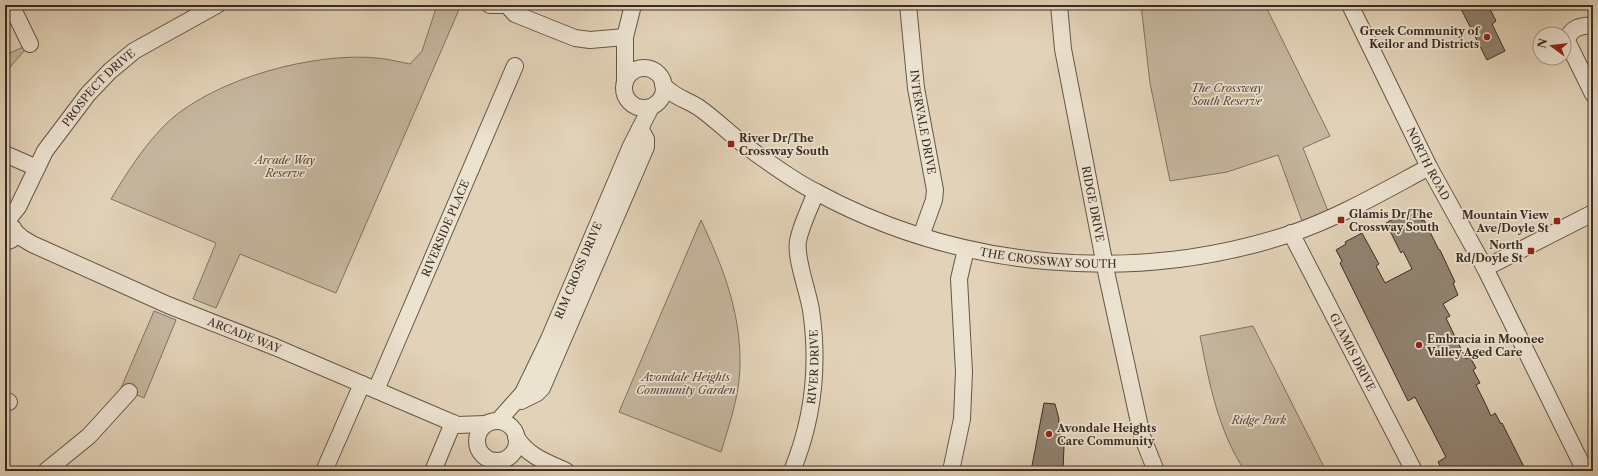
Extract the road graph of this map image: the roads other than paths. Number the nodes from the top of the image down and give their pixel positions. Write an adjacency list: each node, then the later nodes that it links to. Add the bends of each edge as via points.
1 (10, 5): 11 (street)
2 (217, 5): 24 (street, PROSPECT DRIVE, via 134,51 110,71 88,94 45,151)
3 (490, 5): 4 (street)
4 (507, 5): 10 (street, via 515,14 576,38 590,40)
5 (634, 5): 10 (street)
6 (908, 5): 29 (street, INTERVALE DRIVE, via 916,88 935,190)
7 (1059, 5): 31 (street, RIDGE DRIVE, via 1063,49)
8 (1350, 5): 23 (street, NORTH ROAD)
9 (1593, 25): 16 (street, via 1580,26 1570,33 1567,41)
10 (625, 37): 13 (street, via 634,56); 14 (street)
11 (30, 44)
12 (515, 66): 34 (street, RIVERSIDE PLACE)
13 (646, 69): 14 (street, via 633,72); 15 (street, via 657,74)
14 (625, 82): 17 (street, via 624,89)
15 (663, 85): 18 (street, THE CROSSWAY SOUTH, via 676,97); 19 (street, via 662,95)
16 (1593, 94)
17 (629, 101): 19 (street, via 639,108); 21 (street, RIM CROSS DRIVE, via 634,115)
18 (689, 103): 19 (street); 25 (street, THE CROSSWAY SOUTH, via 699,108 767,162)
19 (654, 105): 20 (street, RIM CROSS DRIVE)
20 (640, 128): 21 (street, RIM CROSS DRIVE); 36 (street, via 646,140 646,147 542,388 537,394)
21 (631, 146): 36 (street, RIM CROSS DRIVE, via 550,339)
22 (5, 154): 24 (street)
23 (1429, 167): 27 (street, THE CROSSWAY SOUTH, via 1363,202); 32 (street, NORTH ROAD)
24 (37, 168): 28 (street, PROSPECT DRIVE)
25 (816, 192): 29 (street, THE CROSSWAY SOUTH, via 872,218); 48 (street, RIVER DRIVE, via 800,232 798,246 811,310 813,390 809,419)
26 (1593, 213): 32 (street)
27 (1291, 233): 31 (street, THE CROSSWAY SOUTH, via 1241,248 1192,257); 51 (street, GLAMIS DRIVE)
28 (8, 234): 33 (street, ARCADE WAY, via 22,238 168,305)
29 (921, 236): 30 (street, THE CROSSWAY SOUTH)
30 (966, 249): 31 (street, THE CROSSWAY SOUTH, via 1026,258); 49 (street, via 959,279 964,372 962,419)
31 (1105, 265): 50 (street, RIDGE DRIVE, via 1142,436)
32 (1485, 268): 52 (street, NORTH ROAD)
33 (362, 384): 34 (street, ARCADE WAY); 44 (street)
34 (376, 390): 38 (street, ARCADE WAY)
35 (129, 392): 43 (street, via 89,436)
36 (522, 397): 37 (street, RIM CROSS DRIVE); 39 (street, RIM CROSS DRIVE)
37 (492, 423): 38 (street, ARCADE WAY); 39 (street, via 505,422); 40 (street, via 478,434)
38 (455, 424): 40 (street, ARCADE WAY); 45 (street)
39 (515, 434): 41 (street); 42 (street, via 516,448)
40 (480, 451): 42 (street, via 493,460); 46 (street)
41 (534, 458): 42 (street); 47 (street)
42 (503, 462)
43 (46, 471)
44 (324, 471)
45 (433, 471)
46 (490, 471)
47 (566, 471)
48 (792, 471)
49 (951, 471)
50 (1156, 471)
51 (1414, 471)
52 (1585, 471)

